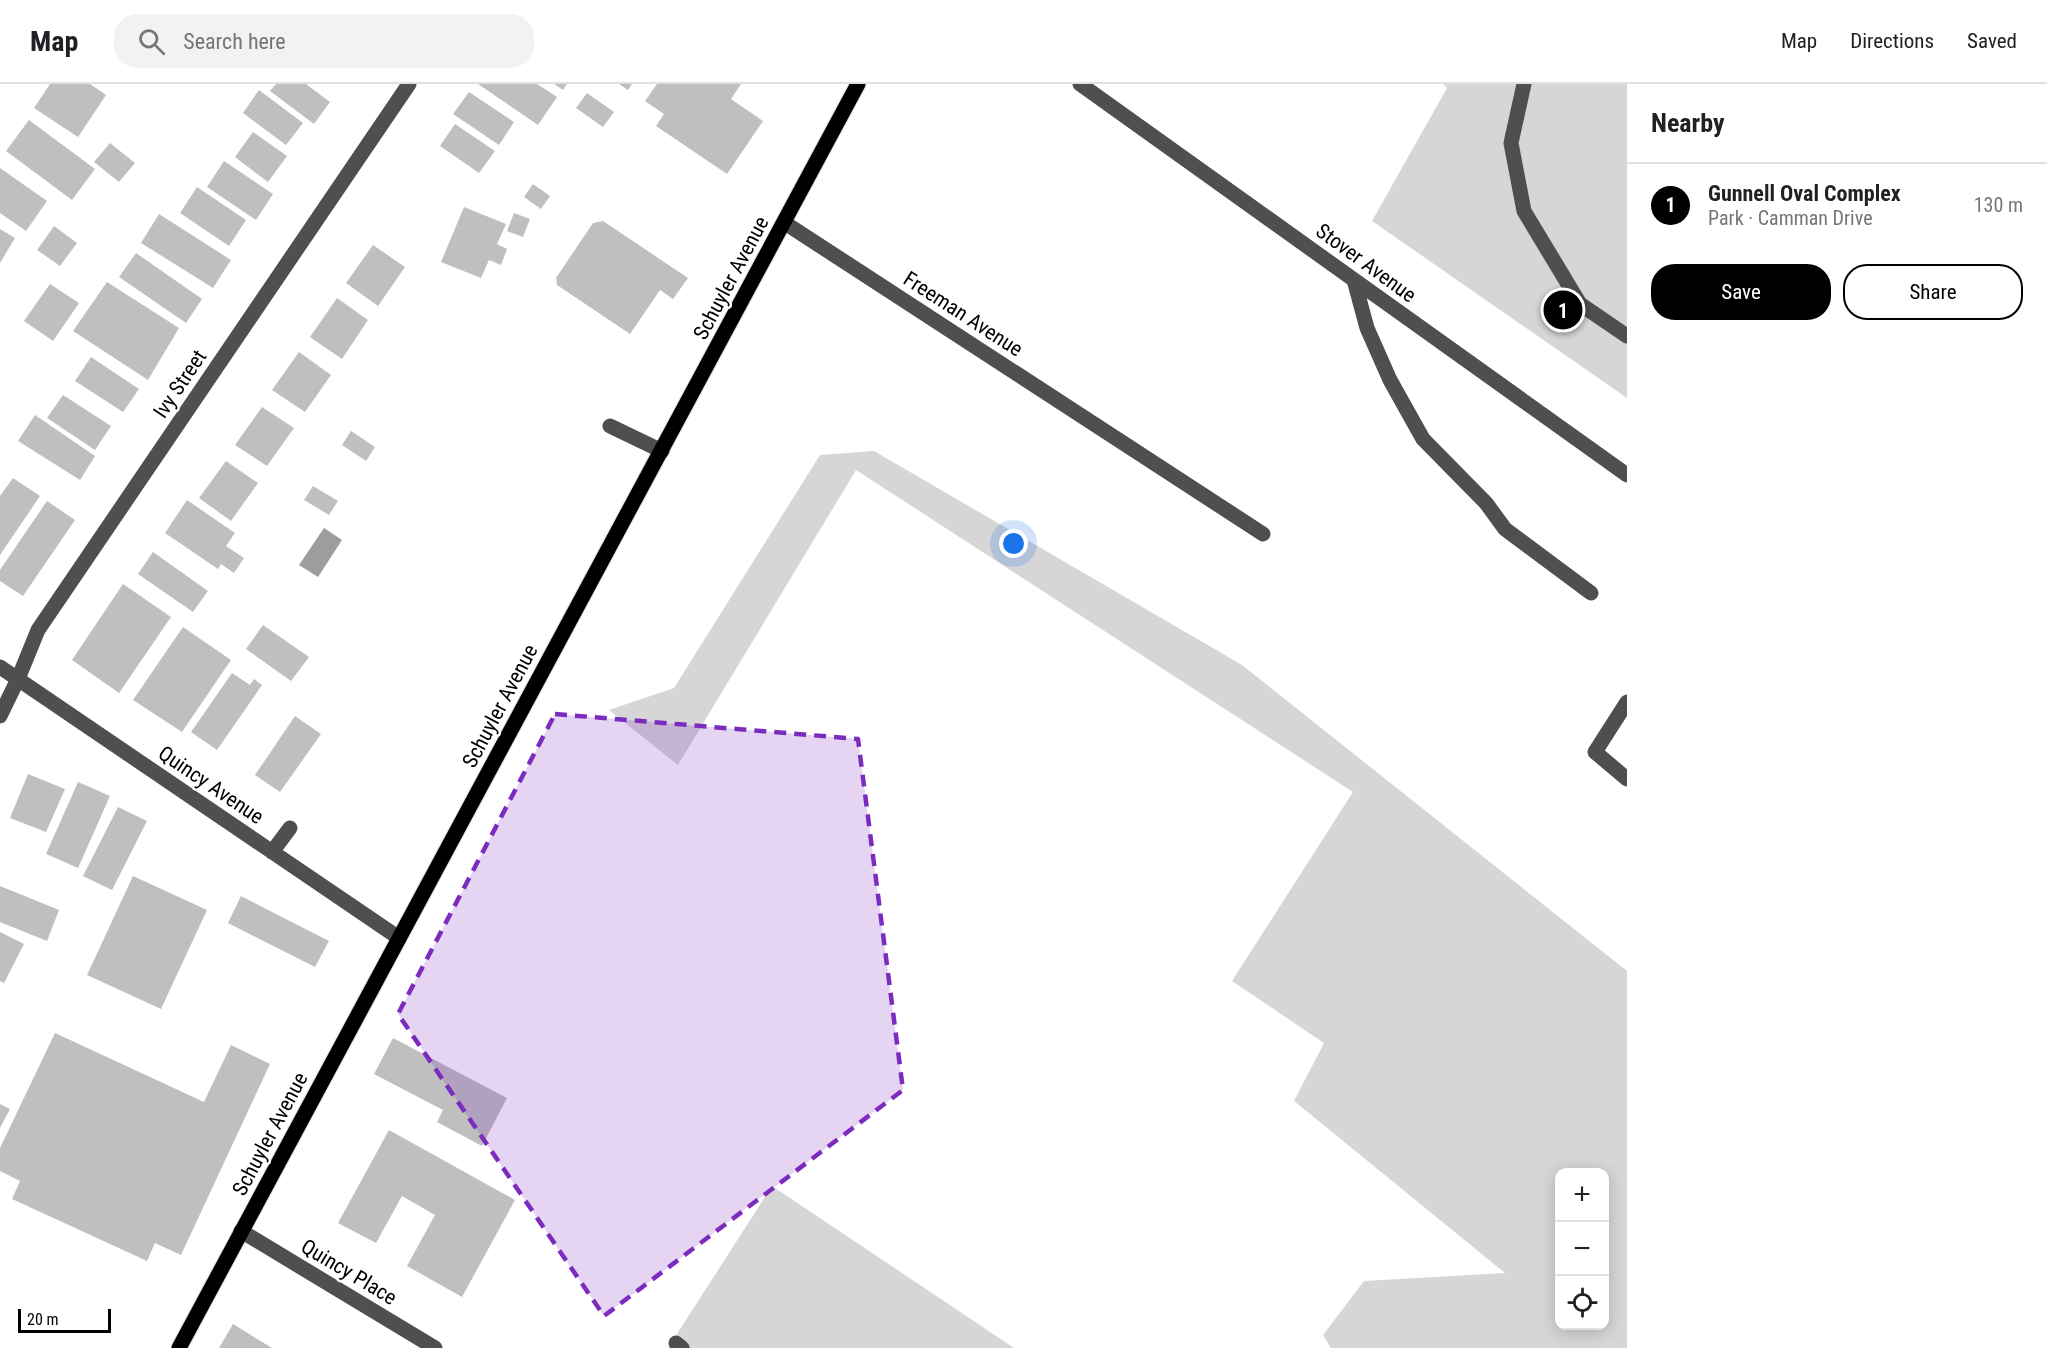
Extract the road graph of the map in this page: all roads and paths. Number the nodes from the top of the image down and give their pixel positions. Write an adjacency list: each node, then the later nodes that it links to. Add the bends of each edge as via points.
1 (409, 84): 14 (street, Ivy Street, via 38,630)
2 (858, 84): 5 (main road, Schuyler Avenue)
3 (1080, 84): 6 (street, Stover Avenue)
4 (1524, 84): 7 (street, via 1511,142 1524,211 1580,304)
5 (785, 223): 9 (main road, Schuyler Avenue); 11 (street, Freeman Avenue)
6 (1354, 280): 10 (street, Stover Avenue); 12 (street, via 1367,328 1423,439 1505,529)
7 (1627, 336)
8 (610, 426): 9 (street)
9 (662, 451): 20 (main road, Schuyler Avenue)
10 (1627, 475)
11 (1263, 534)
12 (1591, 593)
13 (0, 667): 14 (street, Quincy Avenue)
14 (18, 679): 16 (street, Ivy Street); 19 (street, Quincy Avenue)
15 (1627, 702): 17 (street, via 1595,752)
16 (0, 716)
17 (1627, 779)
18 (290, 828): 19 (street)
19 (272, 852): 20 (street, Quincy Avenue)
20 (399, 938): 21 (main road, Schuyler Avenue)
21 (241, 1231): 22 (main road, Schuyler Avenue); 23 (street, Quincy Place)
22 (179, 1348)
23 (435, 1348)

